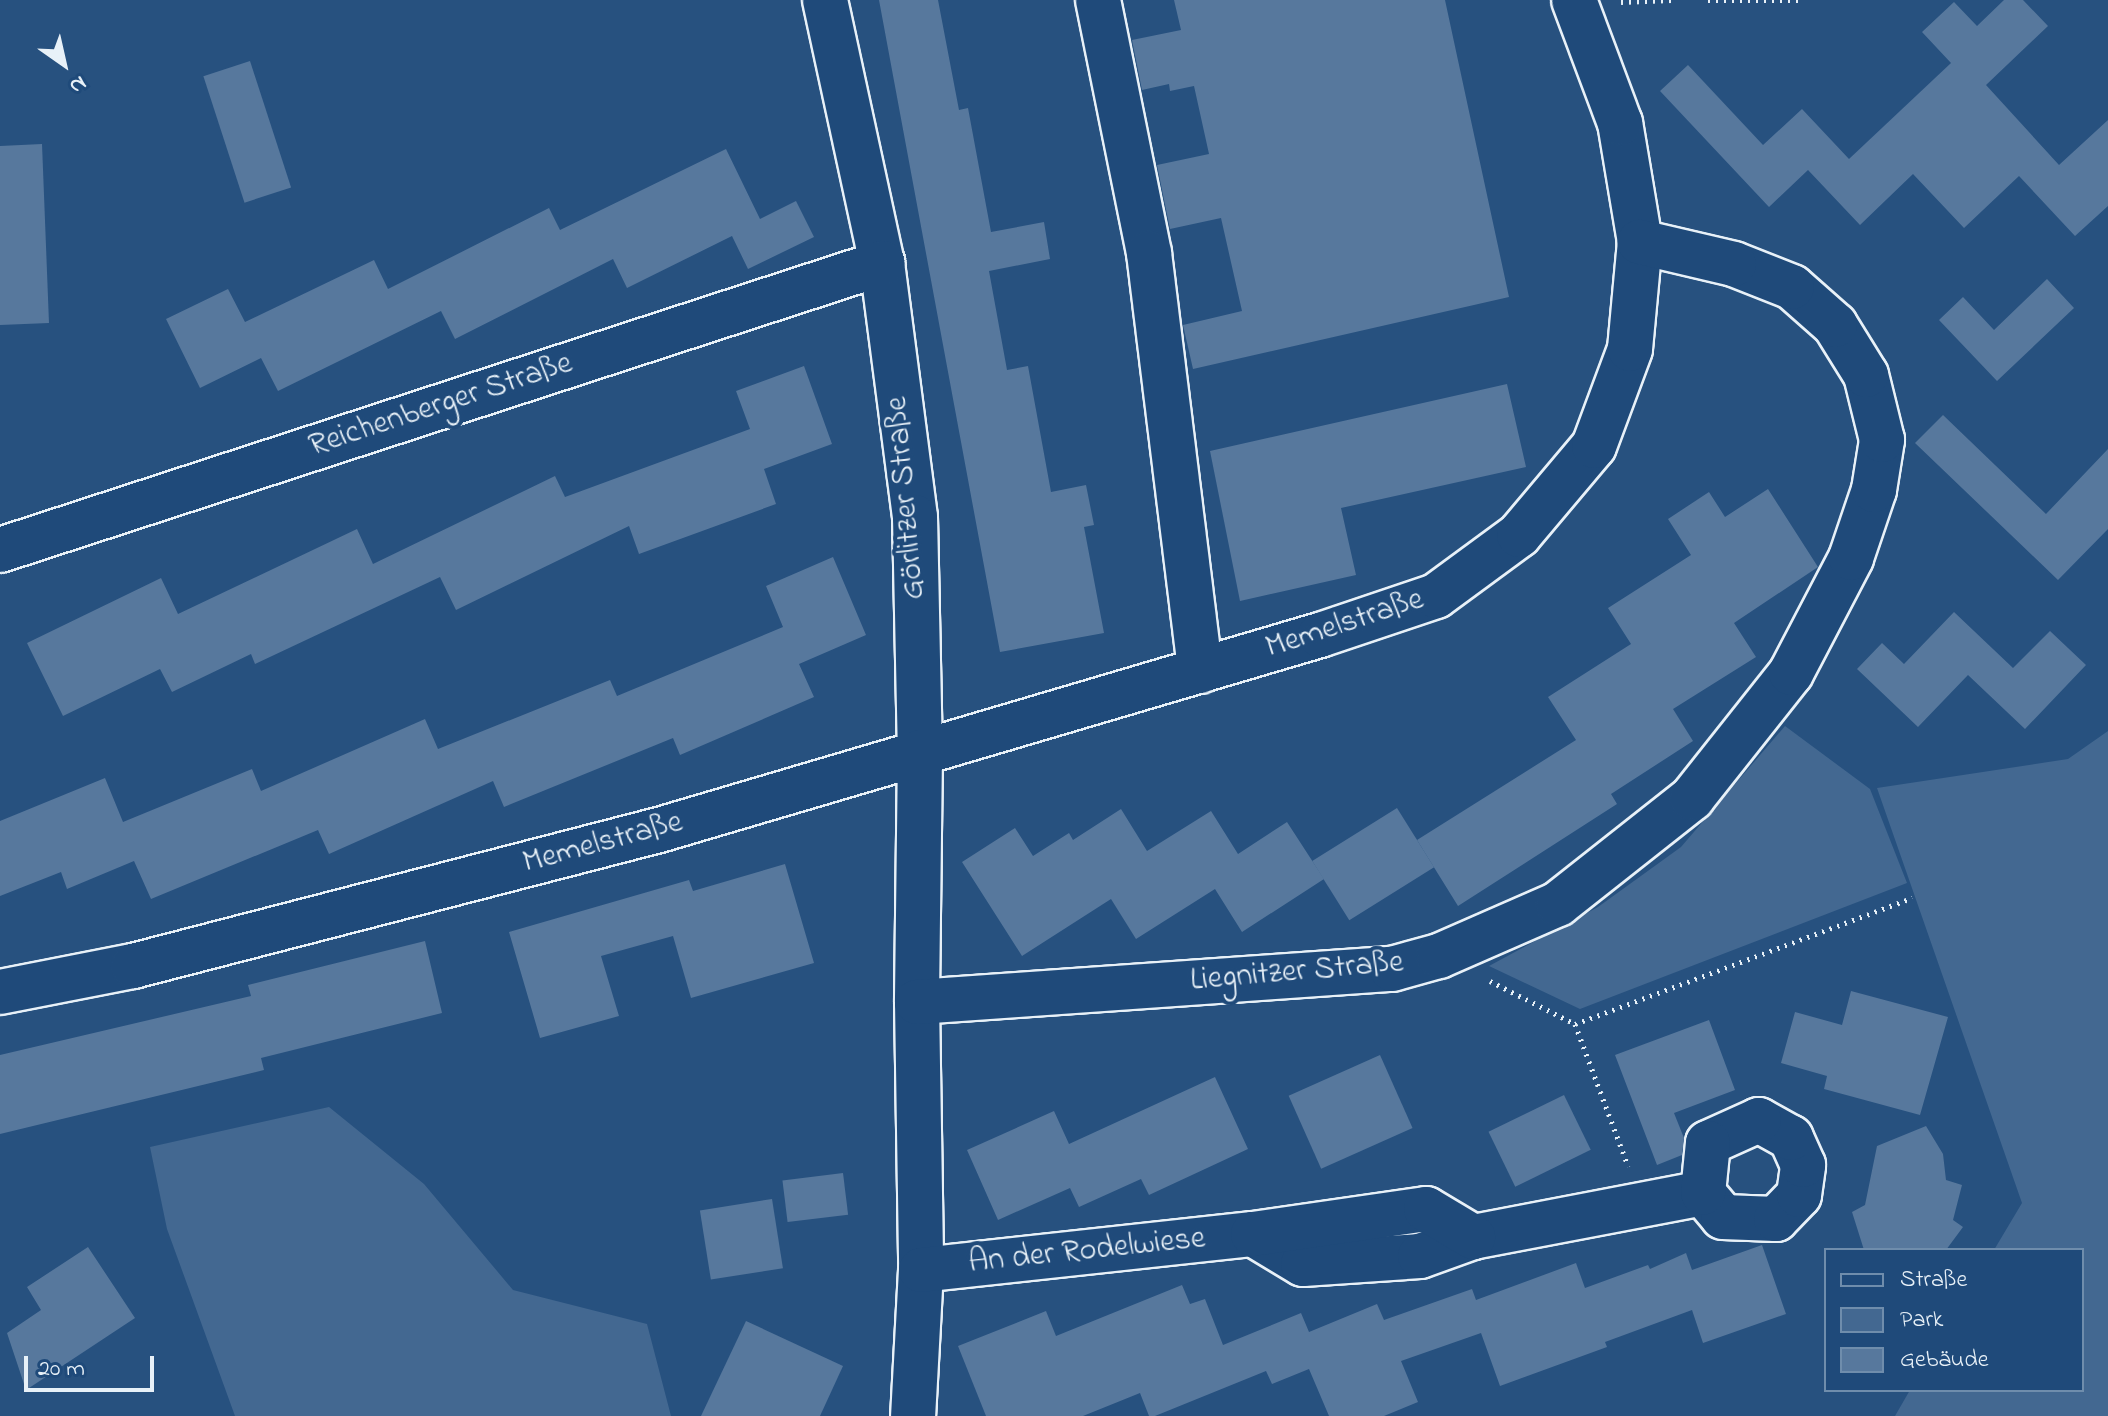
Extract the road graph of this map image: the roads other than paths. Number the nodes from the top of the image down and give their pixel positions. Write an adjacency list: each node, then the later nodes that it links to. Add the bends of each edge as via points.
1 (825, 0): 5 (street, Görlitzer Straße)
2 (1098, 0): 7 (street, via 1149,253)
3 (1574, 0): 4 (street, Memelstraße, via 1620,123)
4 (1640, 242): 7 (street, Memelstraße, via 1630,349 1594,446 1519,535 1436,596); 10 (street, Liegnitzer Straße, via 1734,264 1792,287 1835,325 1866,375 1882,440 1874,490 1851,558 1791,673 1692,798 1558,904 1439,956 1392,969)
5 (882, 263): 6 (street, Reichenberger Straße); 8 (street, Görlitzer Straße, via 915,517)
6 (0, 550)
7 (1200, 671): 8 (street, Memelstraße)
8 (920, 752): 9 (street, Memelstraße, via 659,830 133,966); 10 (street, Görlitzer Straße)
9 (0, 992)
10 (917, 1002): 12 (street, An der Rodelwiese)
11 (1703, 1193): 12 (street, An der Rodelwiese, via 1473,1237 1426,1209 1253,1234)
12 (921, 1270): 13 (street, An der Rodelwiese)
13 (913, 1416)

